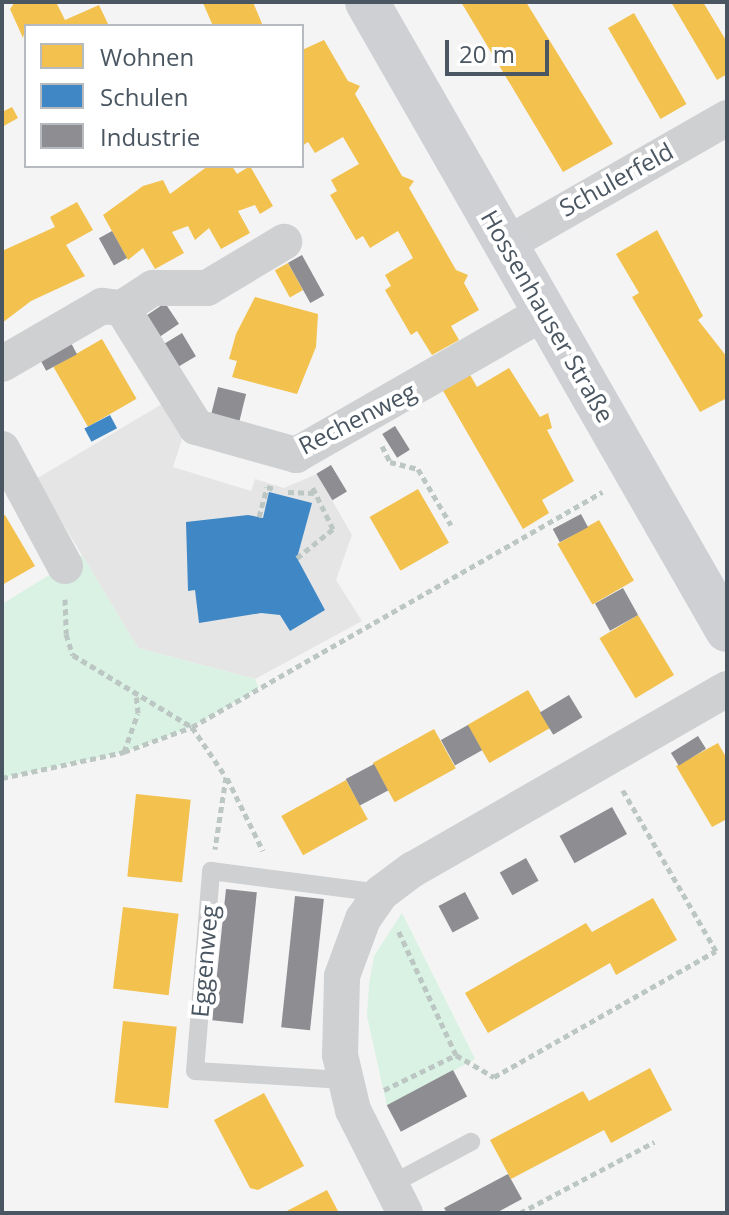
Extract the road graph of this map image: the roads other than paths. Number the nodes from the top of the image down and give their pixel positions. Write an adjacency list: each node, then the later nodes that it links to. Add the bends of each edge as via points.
1 (371, 4): 4 (street, Hossenhauser Straße)
2 (727, 118): 4 (street, Schulerfeld)
3 (284, 242): 5 (street, via 207,288 153,288)
4 (507, 244): 6 (street, Hossenhauser Straße)
5 (122, 308): 6 (street, Rechenweg, via 196,427 296,455); 7 (street, via 102,306)
6 (546, 311): 10 (street, Hossenhauser Straße)
7 (2, 364)
8 (2, 449): 9 (street)
9 (65, 566)
10 (727, 630)
11 (727, 689): 12 (street)
12 (381, 893): 13 (street, via 355,933 342,976 338,1025); 13 (lane, Eggenweg, via 275,875 211,871 195,1071)
13 (344, 1080): 15 (street, via 353,1110)
14 (471, 1142): 15 (lane)
15 (398, 1199)

